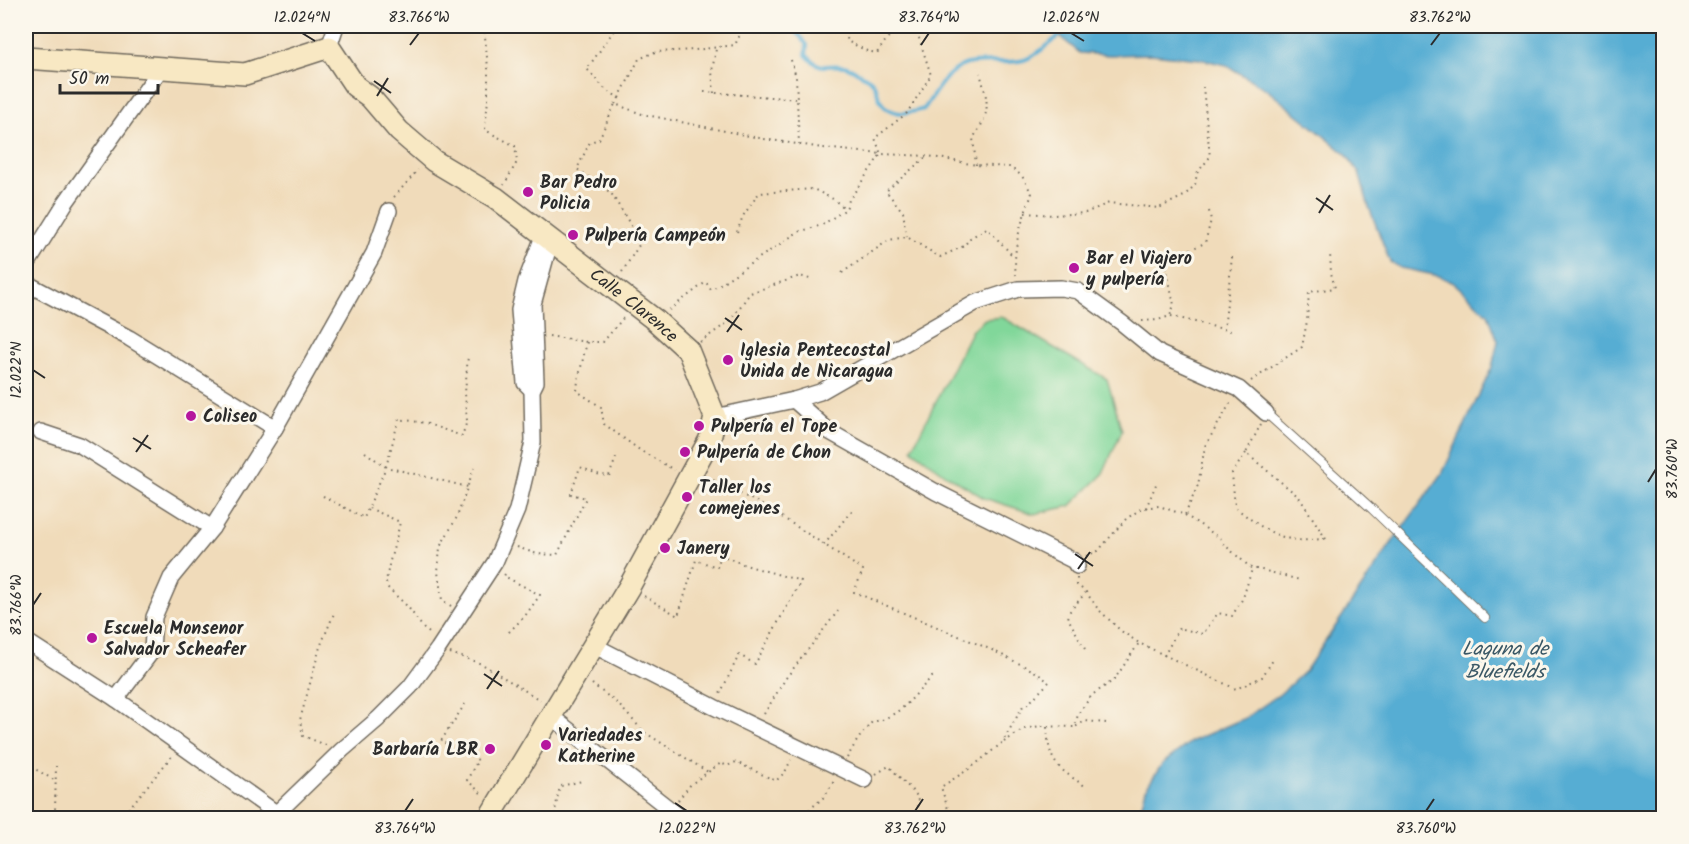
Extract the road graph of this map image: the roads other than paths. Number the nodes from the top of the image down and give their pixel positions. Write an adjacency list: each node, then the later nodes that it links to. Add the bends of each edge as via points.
1 (336, 26): 2 (street)
2 (329, 47): 4 (street, via 245,74); 6 (street, Calle Clarence, via 355,86 370,97 399,131 434,161 496,198)
3 (26, 58): 4 (street)
4 (162, 67): 7 (street, via 66,202)
5 (389, 211): 13 (street, via 374,253)
6 (547, 237): 9 (street, via 533,304 536,382); 9 (street, via 526,281 519,310 525,383); 12 (street, Calle Clarence, via 688,350)
7 (26, 266)
8 (26, 283): 13 (street, via 129,338)
9 (532, 390): 25 (street, via 533,442 517,510 495,562 410,687)
10 (794, 400): 11 (street, via 820,392 975,303 1018,289 1061,288 1078,291 1160,354 1239,389); 12 (street); 16 (street, via 830,432)
11 (1266, 413): 17 (lane)
12 (715, 417): 19 (street, via 710,439 691,477)
13 (275, 428): 15 (street)
14 (41, 432): 15 (street, via 80,445)
15 (212, 528): 20 (street, via 171,578 154,617 152,651)
16 (1075, 564)
17 (1485, 618)
18 (26, 641): 20 (street)
19 (593, 645): 21 (street); 22 (street)
20 (116, 699): 25 (street)
21 (556, 709): 23 (street); 24 (street)
22 (865, 780)
23 (493, 812)
24 (675, 814)
25 (279, 816)

